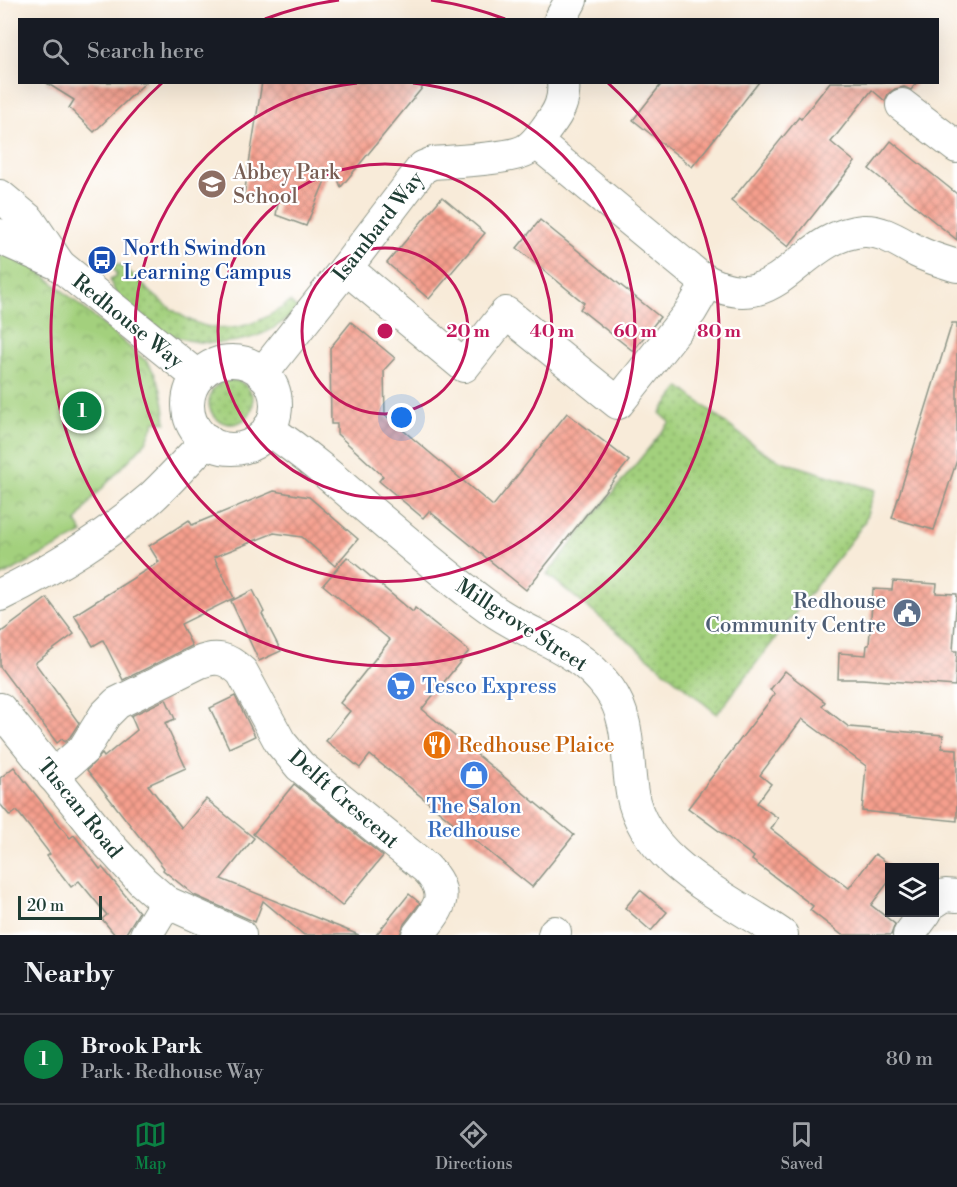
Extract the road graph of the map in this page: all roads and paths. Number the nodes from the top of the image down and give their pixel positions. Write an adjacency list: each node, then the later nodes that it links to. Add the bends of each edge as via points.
1 (571, 0): 2 (street)
2 (561, 18)
3 (563, 84): 5 (street, Isambard Way, via 560,109)
4 (902, 105): 6 (street)
5 (536, 142): 11 (street, Isambard Way, via 512,155 423,167); 12 (street)
6 (957, 147)
7 (0, 196): 9 (street, Redhouse Way, via 29,220)
8 (0, 235): 9 (street, Redhouse Way)
9 (58, 264): 14 (street, Redhouse Way)
10 (957, 266): 12 (street, via 917,252 888,236 866,231 823,244 783,277 760,288 735,290)
11 (346, 268): 12 (street, via 464,366 506,313 618,403 692,311); 13 (street, Isambard Way)
12 (708, 282)
13 (262, 374): 14 (street, Redhouse Way, via 246,363 227,362); 15 (street, via 276,401)
14 (198, 377): 16 (street, Redhouse Way, via 189,394 189,414 195,429)
15 (268, 429): 16 (street, via 254,442 238,448 222,447); 27 (street, Millgrove Street, via 316,463 492,610 559,645 585,664 610,690 621,712 634,804 653,841 677,865)
16 (207, 440): 17 (street, via 152,496 105,534)
17 (0, 595)
18 (0, 710): 19 (street, Tuscan Road)
19 (53, 776): 22 (street, Tuscan Road, via 109,845); 26 (street, Delft Crescent, via 84,748 117,703 209,658 221,658 242,672 280,742 300,766 436,879 441,901)
20 (957, 896): 21 (street)
21 (939, 899)
22 (166, 902): 24 (street); 25 (street, Tuscan Road)
23 (922, 917): 28 (street)
24 (146, 935)
25 (240, 935)
26 (418, 935)
27 (782, 935)
28 (909, 935)

